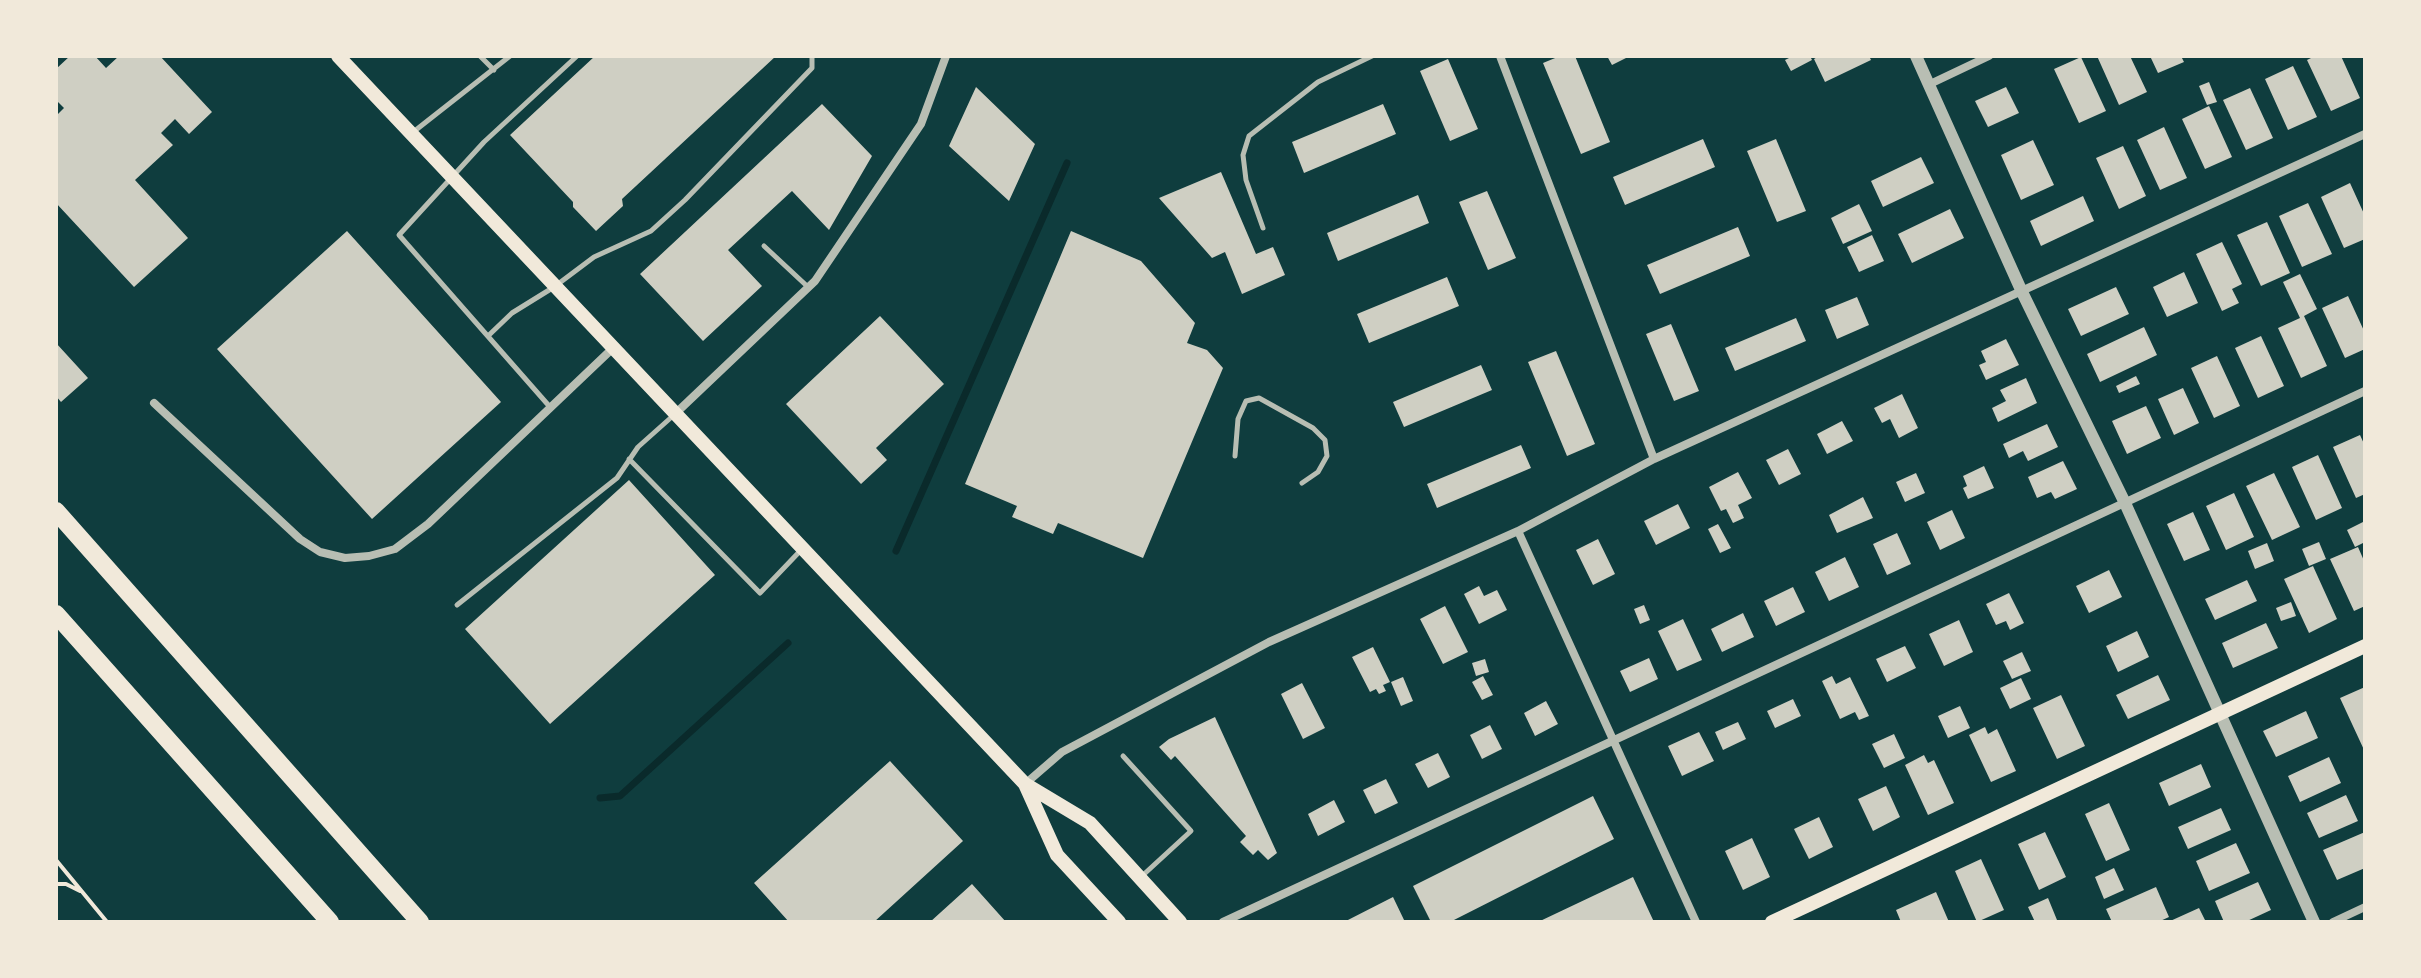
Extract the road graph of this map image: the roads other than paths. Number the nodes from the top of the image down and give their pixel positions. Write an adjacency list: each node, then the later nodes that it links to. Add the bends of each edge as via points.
1 (338, 56): 13 (main road)
2 (480, 56): 11 (lane)
3 (510, 56): 11 (lane)
4 (577, 56): 15 (lane)
5 (812, 56): 18 (lane, via 812,68 651,231 594,257)
6 (946, 56): 19 (street, via 921,124)
7 (1372, 56): 16 (lane, via 1318,82 1249,136 1243,155 1246,180)
8 (1500, 56): 29 (street)
9 (1916, 56): 12 (street)
10 (1989, 56): 12 (street)
11 (494, 70): 13 (lane)
12 (1930, 84): 20 (street)
13 (411, 134): 15 (main road)
14 (2365, 134): 20 (street)
15 (452, 175): 18 (main road); 21 (lane, via 399,235)
16 (1263, 228)
17 (764, 246): 19 (lane)
18 (554, 287): 21 (lane, via 512,313); 22 (main road)
19 (808, 287): 26 (street)
20 (2022, 292): 29 (street); 31 (street)
21 (488, 336): 25 (lane)
22 (612, 349): 25 (street); 26 (main road)
23 (2365, 391): 31 (street)
24 (154, 403): 25 (street, via 300,539 320,552 345,558 395,549 460,495)
25 (550, 407)
26 (676, 413): 28 (lane); 34 (main road)
27 (1235, 456): 30 (lane, via 1238,419 1246,401 1259,398 1325,440 1327,456 1318,472)
28 (629, 459): 34 (lane, via 760,593); 35 (lane, via 617,478)
29 (1654, 459): 33 (street)
30 (1302, 483)
31 (2125, 503): 38 (street); 39 (street)
32 (56, 511): 45 (highway)
33 (1518, 531): 39 (street); 41 (street, via 1269,642 1062,752)
34 (802, 549): 41 (main road)
35 (457, 605)
36 (56, 614): 44 (highway)
37 (2365, 646): 38 (main road)
38 (2219, 714): 50 (main road); 51 (street)
39 (1613, 742): 48 (street); 49 (street)
40 (1123, 756): 42 (lane, via 1191,831)
41 (1025, 784): 42 (main road, via 1090,823); 46 (main road, via 1057,855)
42 (1139, 879): 47 (main road)
43 (2365, 907): 52 (street)
44 (330, 922)
45 (420, 922)
46 (1119, 922)
47 (1180, 922)
48 (1223, 922)
49 (1696, 922)
50 (1772, 922)
51 (2314, 922)
52 (2333, 922)

